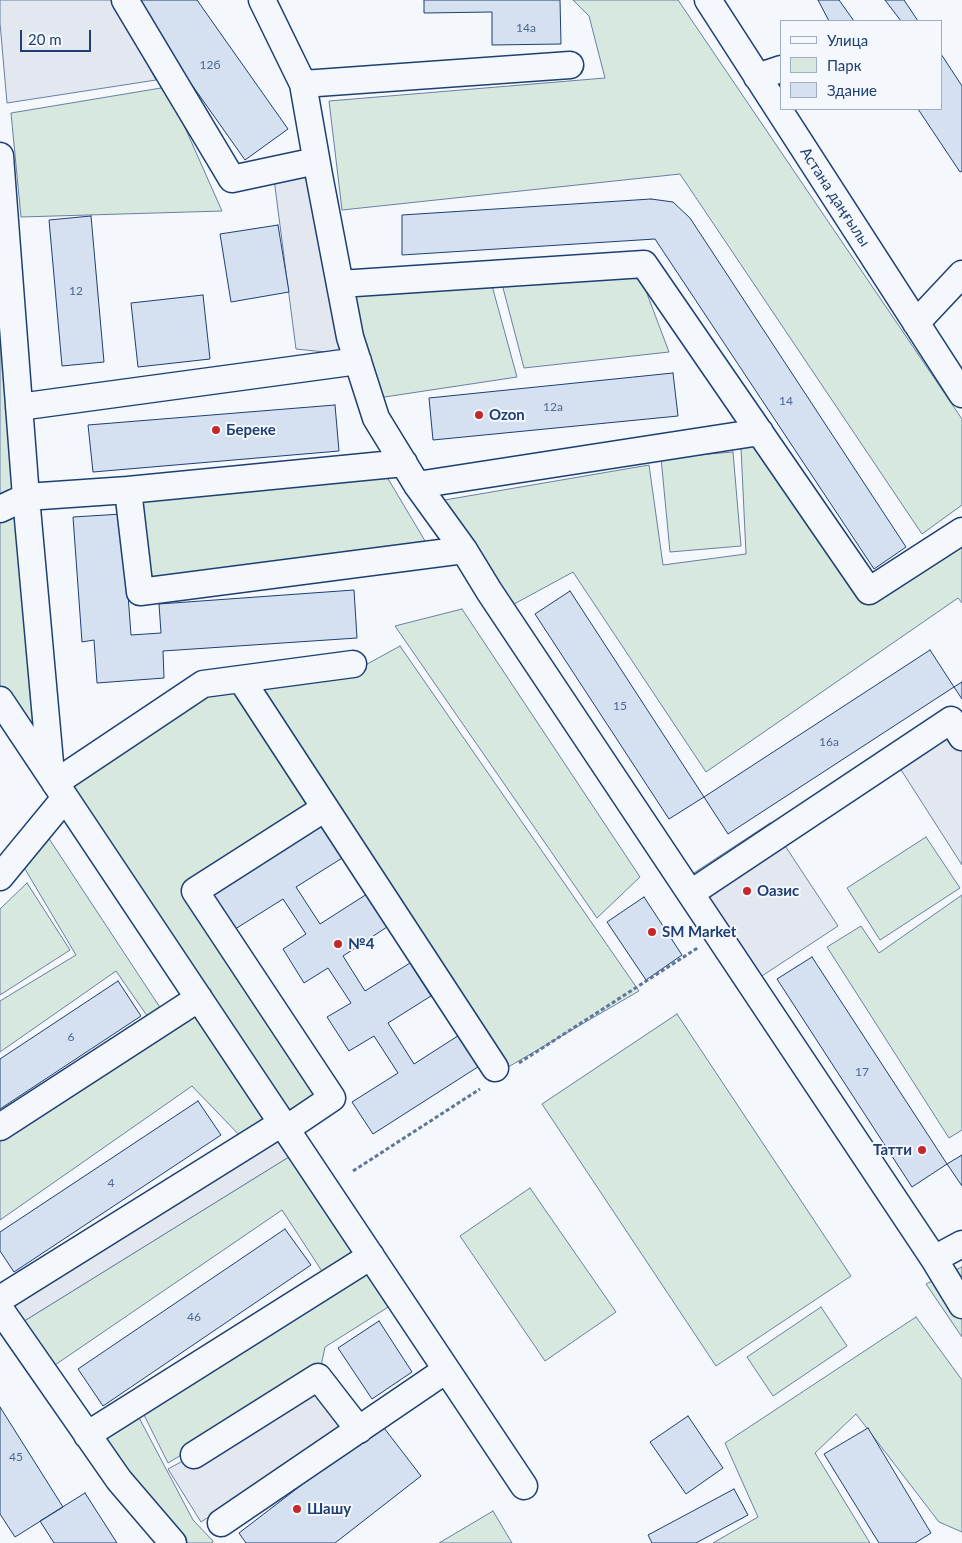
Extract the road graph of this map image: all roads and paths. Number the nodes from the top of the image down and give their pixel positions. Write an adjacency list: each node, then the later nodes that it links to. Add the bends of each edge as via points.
1 (125, 0): 10 (street, via 232,179)
2 (262, 0): 6 (street)
3 (708, 0): 5 (street, Астана даңғылы)
4 (570, 65): 6 (street)
5 (769, 73): 7 (street, Астана даңғылы)
6 (303, 84): 10 (street)
7 (780, 92)
8 (791, 110): 13 (street, Астана даңғылы)
9 (0, 156): 16 (street)
10 (316, 161): 12 (street)
11 (962, 274): 13 (street)
12 (340, 284): 14 (street); 17 (street, via 644,264)
13 (916, 323): 15 (street, Астана даңғылы)
14 (358, 361): 16 (street); 18 (street, via 376,418)
15 (962, 394)
16 (19, 408): 21 (street)
17 (760, 432): 19 (street); 23 (street, via 869,591)
18 (404, 463): 19 (street); 20 (street)
19 (417, 485): 24 (street)
20 (128, 490): 21 (street); 24 (street, via 140,592)
21 (26, 497): 22 (street); 29 (street)
22 (0, 509)
23 (962, 531)
24 (464, 550): 32 (street)
25 (354, 664): 26 (street)
26 (240, 679): 29 (street, via 203,684); 30 (street)
27 (0, 700): 29 (street)
28 (962, 737): 32 (street, via 951,720)
29 (57, 786): 31 (street); 34 (street)
30 (325, 808): 35 (street); 36 (street, via 194,891 332,1098)
31 (0, 877)
32 (691, 893): 33 (street)
33 (719, 934): 35 (path); 41 (street)
34 (198, 998): 36 (street); 37 (street)
35 (500, 1072): 38 (path)
36 (284, 1126): 40 (street); 42 (street)
37 (0, 1128)
38 (353, 1171)
39 (962, 1244): 41 (street)
40 (371, 1256): 45 (street); 47 (street)
41 (934, 1259): 43 (street)
42 (0, 1299)
43 (962, 1305)
44 (0, 1309): 47 (street)
45 (446, 1370): 46 (street); 49 (street)
46 (359, 1430): 48 (street, via 318,1377); 50 (street)
47 (87, 1434): 51 (street, via 119,1480)
48 (194, 1455)
49 (524, 1486)
50 (221, 1523)
51 (173, 1543)

